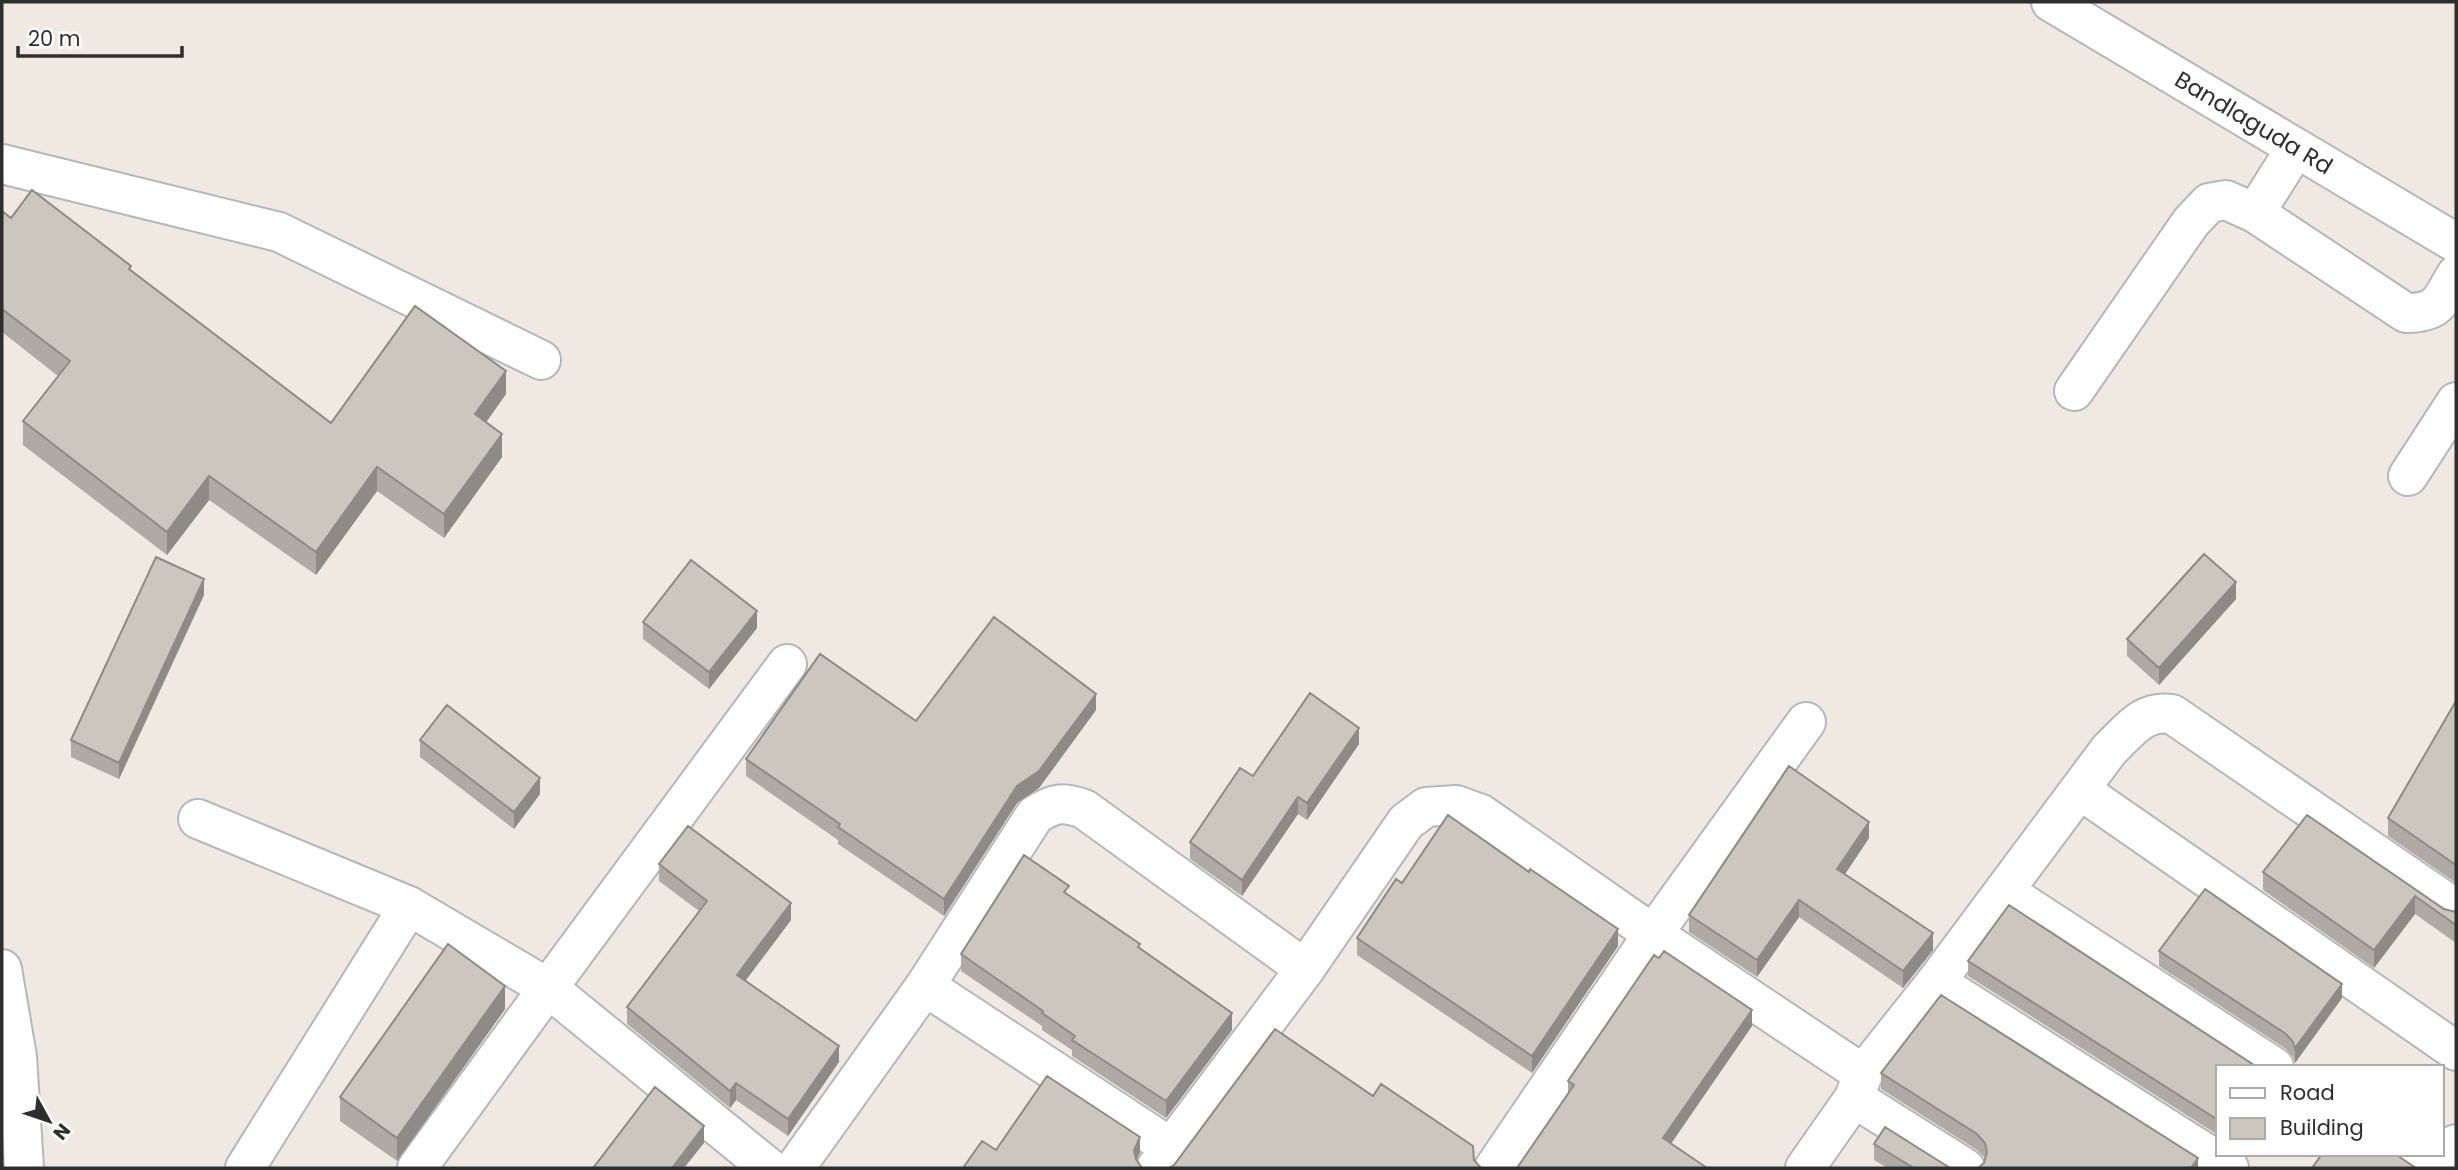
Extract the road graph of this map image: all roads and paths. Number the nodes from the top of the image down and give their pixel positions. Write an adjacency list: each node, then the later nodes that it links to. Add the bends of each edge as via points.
1 (2051, 2): 2 (street, Bandlaguda Rd)
2 (2296, 148): 4 (street); 5 (street, Bandlaguda Rd)
3 (2, 164): 7 (street, via 279,232)
4 (2255, 213): 6 (street, via 2406,313 2438,306); 8 (street, via 2226,200 2209,203 2191,222)
5 (2456, 243)
6 (2456, 275)
7 (541, 360)
8 (2074, 391)
9 (2456, 402): 10 (street)
10 (2408, 476)
11 (787, 664): 23 (street)
12 (1806, 722): 18 (street)
13 (2080, 790): 15 (street); 17 (street, via 2109,750 2142,718 2158,712 2172,714); 24 (street)
14 (198, 819): 16 (street)
15 (2004, 891): 21 (street); 25 (street)
16 (409, 906): 23 (street); 31 (street)
17 (2456, 909)
18 (1653, 934): 20 (street, via 1481,814 1456,805 1426,807 1406,822); 26 (street); 35 (street)
19 (2, 969): 30 (street, via 17,1057)
20 (1305, 969): 22 (street, via 1084,809 1068,803 1050,805 1035,815); 29 (street)
21 (1936, 982): 26 (street); 38 (street)
22 (925, 986): 29 (street); 34 (street)
23 (548, 988): 32 (street); 33 (street)
24 (2456, 1051)
25 (2271, 1065)
26 (1859, 1086): 36 (street); 37 (street)
27 (2456, 1144): 40 (street)
28 (2412, 1156): 39 (street)
29 (1163, 1158)
30 (24, 1168)
31 (245, 1168)
32 (417, 1168)
33 (769, 1168)
34 (795, 1168)
35 (1494, 1168)
36 (1805, 1168)
37 (1965, 1168)
38 (2229, 1168)
39 (2430, 1168)
40 (2442, 1168)

